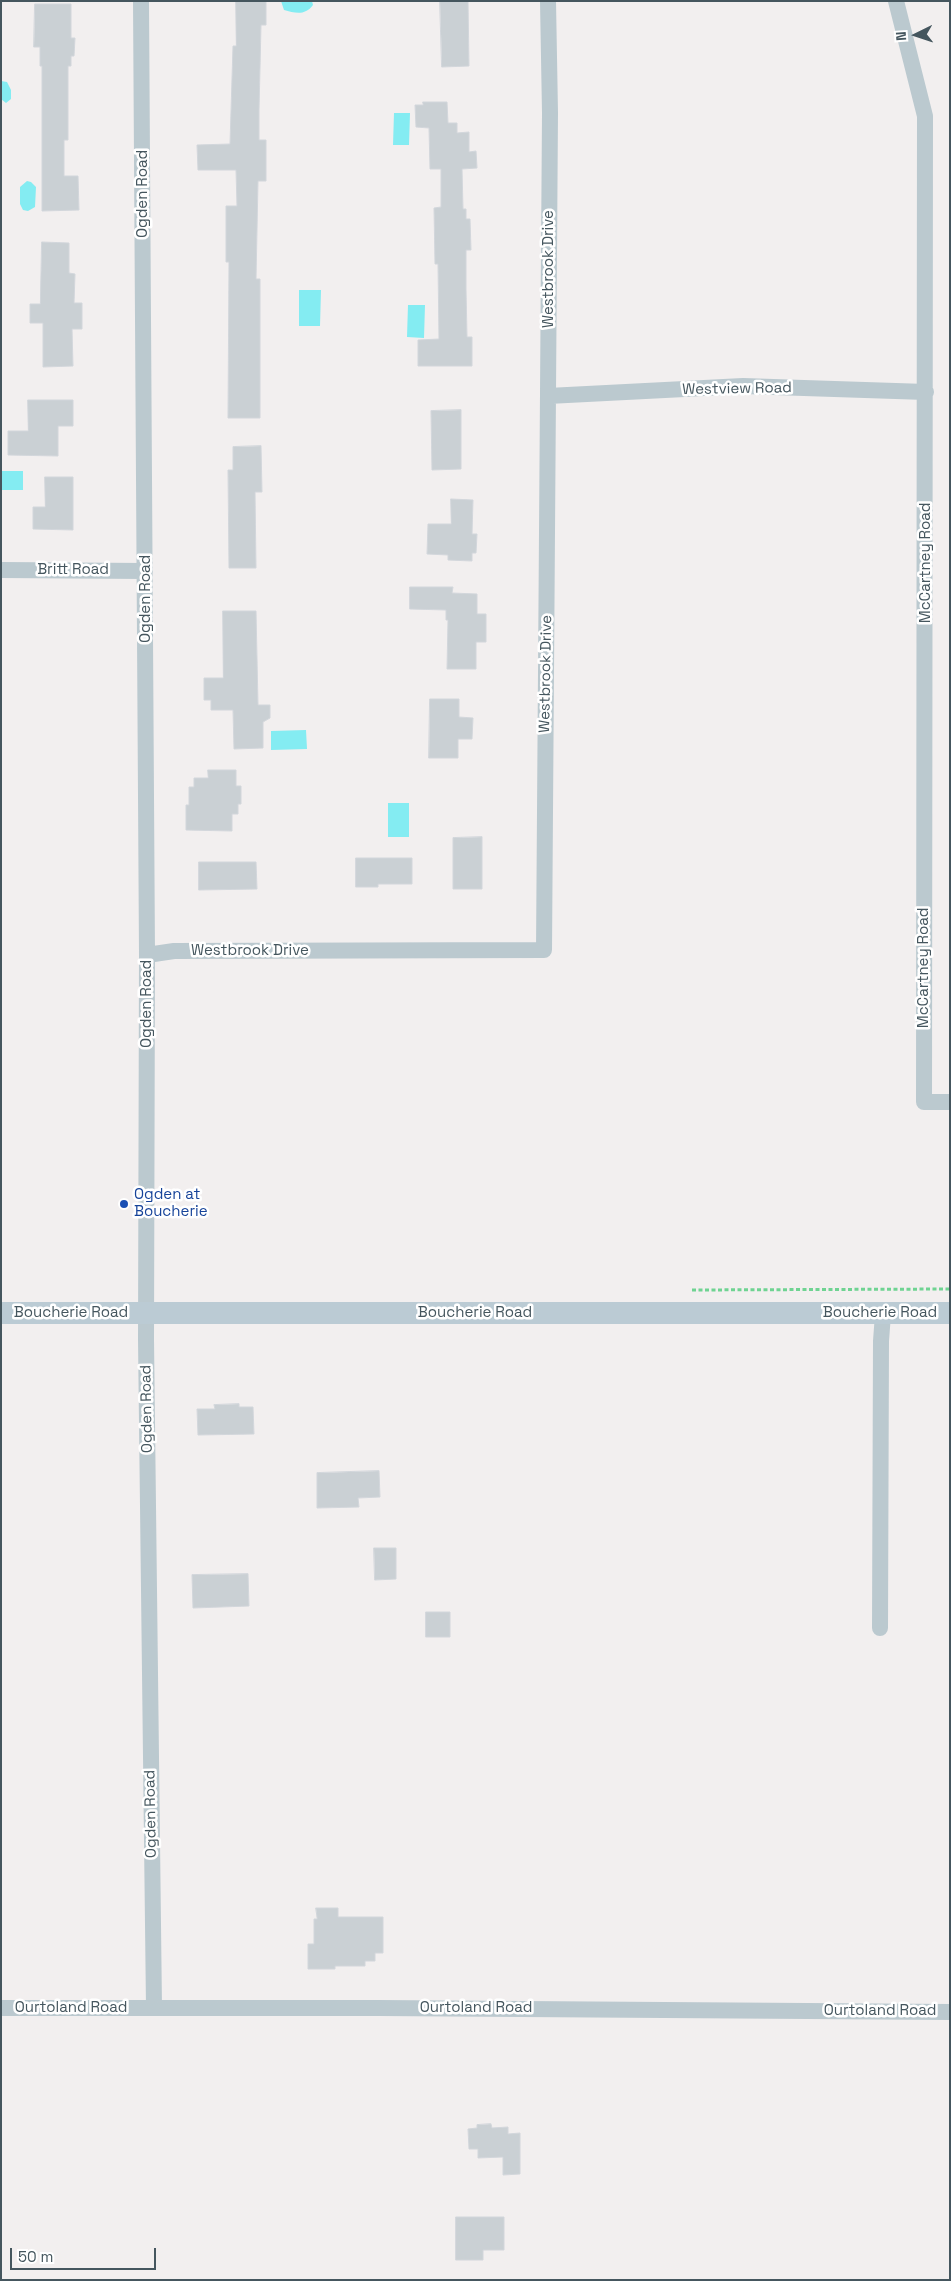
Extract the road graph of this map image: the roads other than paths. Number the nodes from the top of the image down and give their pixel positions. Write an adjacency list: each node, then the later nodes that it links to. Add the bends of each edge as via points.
1 (142, 1): 7 (street, Ogden Road)
2 (548, 1): 5 (street, Westbrook Drive)
3 (896, 1): 4 (street, McCartney Road, via 925,116)
4 (926, 392): 5 (street, Westview Road, via 743,386); 9 (street, McCartney Road, via 924,1102)
5 (548, 396): 8 (street, Westbrook Drive, via 544,950 174,951)
6 (1, 570): 7 (street, Britt Road)
7 (145, 571): 8 (street, Ogden Road)
8 (148, 955): 11 (street, Ogden Road)
9 (950, 1102)
10 (1, 1312): 11 (main road, Boucherie Road)
11 (146, 1313): 13 (main road, Boucherie Road); 15 (street, Ogden Road)
12 (950, 1313): 13 (main road, Boucherie Road)
13 (883, 1314): 14 (street)
14 (880, 1628)
15 (154, 2007): 16 (street, Ourtoland Road); 17 (street, Ourtoland Road)
16 (1, 2008)
17 (950, 2012)

